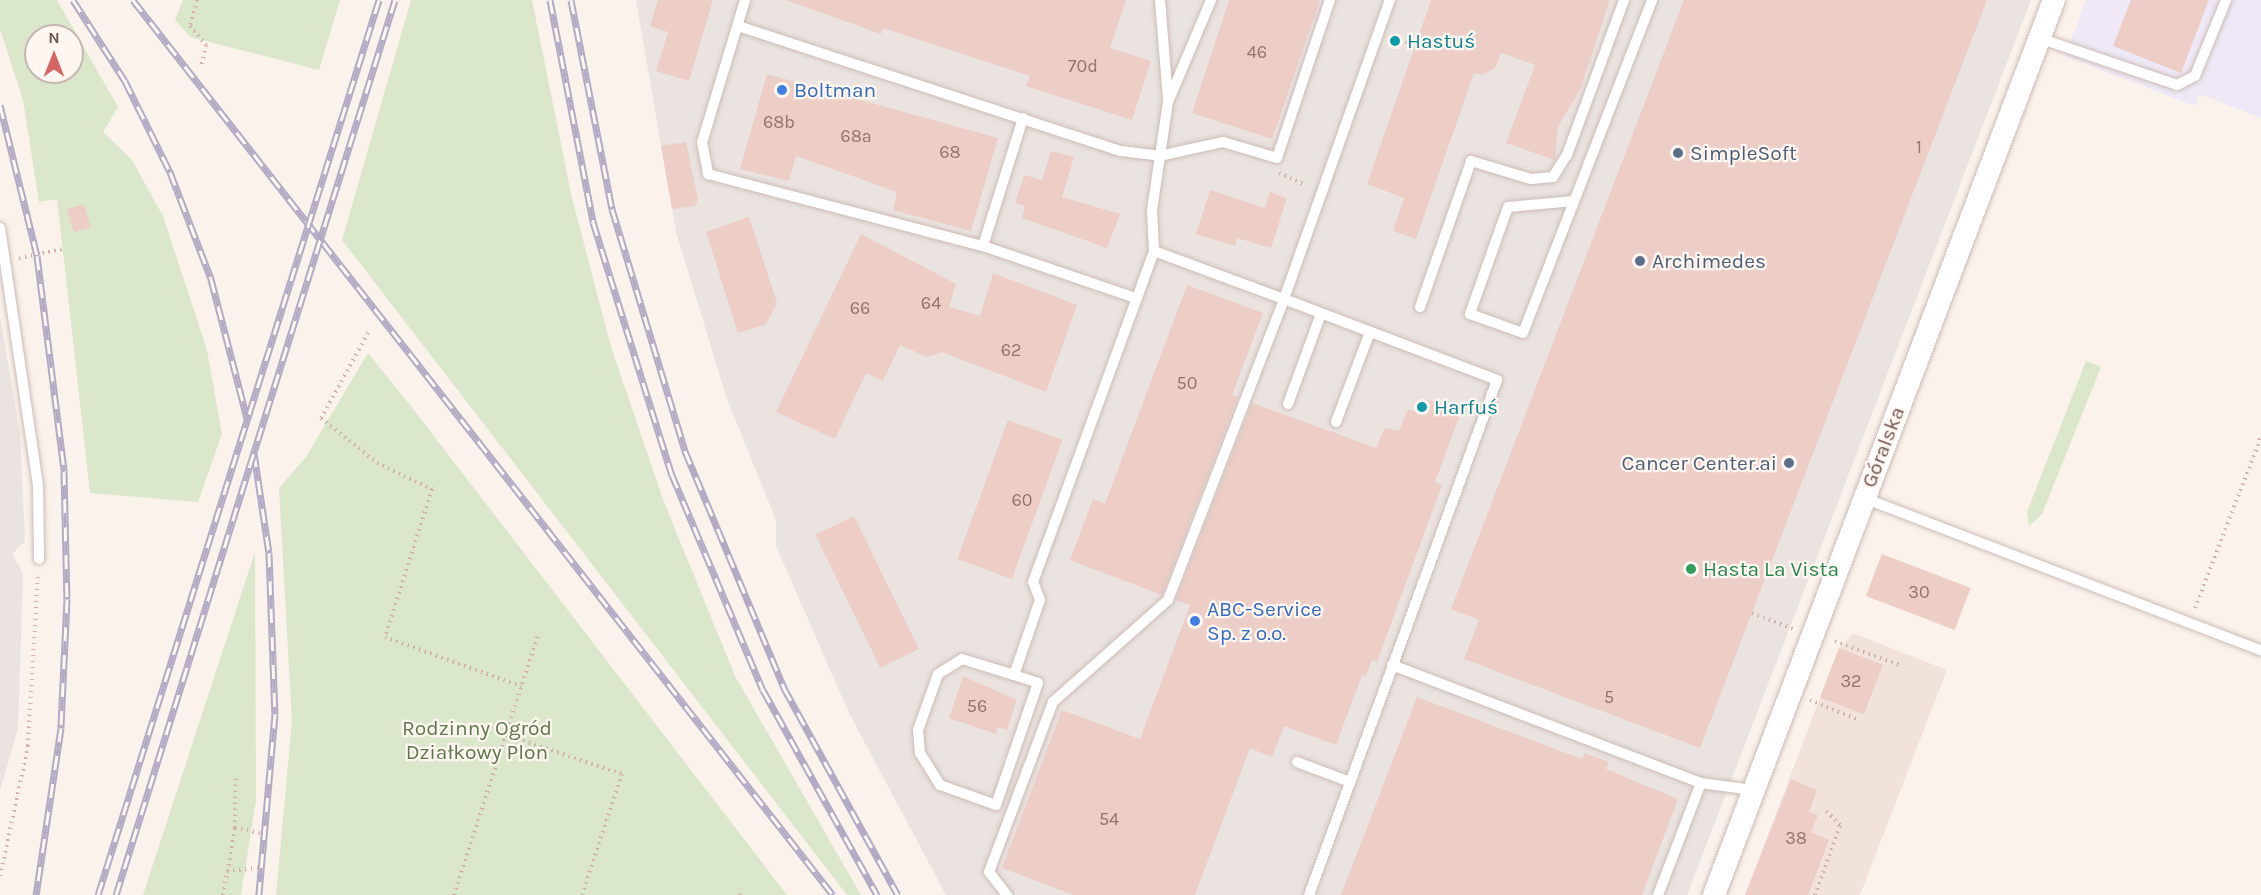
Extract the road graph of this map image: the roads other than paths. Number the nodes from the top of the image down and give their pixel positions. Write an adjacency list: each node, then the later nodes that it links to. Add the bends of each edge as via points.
1 (746, 0): 10 (lane)
2 (1160, 0): 12 (lane)
3 (1211, 0): 12 (lane)
4 (1330, 0): 14 (lane, via 1277,158 1223,142)
5 (1390, 0): 21 (lane)
6 (1624, 0): 22 (lane, via 1567,155 1553,177 1531,178 1471,161)
7 (1652, 0): 15 (lane)
8 (2054, 0): 11 (street, Góralska)
9 (2226, 0): 11 (lane, via 2195,76 2177,85)
10 (738, 26): 13 (lane); 17 (lane, via 702,142 708,174)
11 (2039, 38): 27 (street, Góralska)
12 (1168, 102): 14 (lane)
13 (1023, 118): 14 (lane, via 1121,151); 17 (lane)
14 (1159, 156): 18 (lane)
15 (1574, 201): 15 (lane, via 1523,333 1470,314 1508,207)
16 (0, 228): 19 (lane)
17 (983, 246): 20 (lane)
18 (1154, 251): 20 (lane); 21 (lane)
19 (3, 259): 28 (lane, via 38,485)
20 (1136, 298): 31 (lane, via 1033,582 1040,600)
21 (1284, 299): 23 (lane); 36 (lane, via 1168,600 1053,702 989,872)
22 (1420, 307)
23 (1322, 314): 24 (lane); 25 (lane)
24 (1370, 332): 26 (lane); 30 (lane, via 1497,380)
25 (1288, 404)
26 (1336, 422)
27 (1864, 498): 29 (lane); 35 (street, Góralska)
28 (39, 559)
29 (2261, 650)
30 (1392, 664): 33 (lane); 34 (lane)
31 (1014, 675): 31 (lane, via 962,659 938,674 918,730 920,753 940,785 996,805 1038,683)
32 (1298, 762): 33 (lane)
33 (1350, 782): 37 (lane)
34 (1701, 783): 35 (lane); 38 (lane)
35 (1753, 790): 39 (street, Góralska)
36 (1007, 895)
37 (1309, 895)
38 (1658, 895)
39 (1714, 895)

